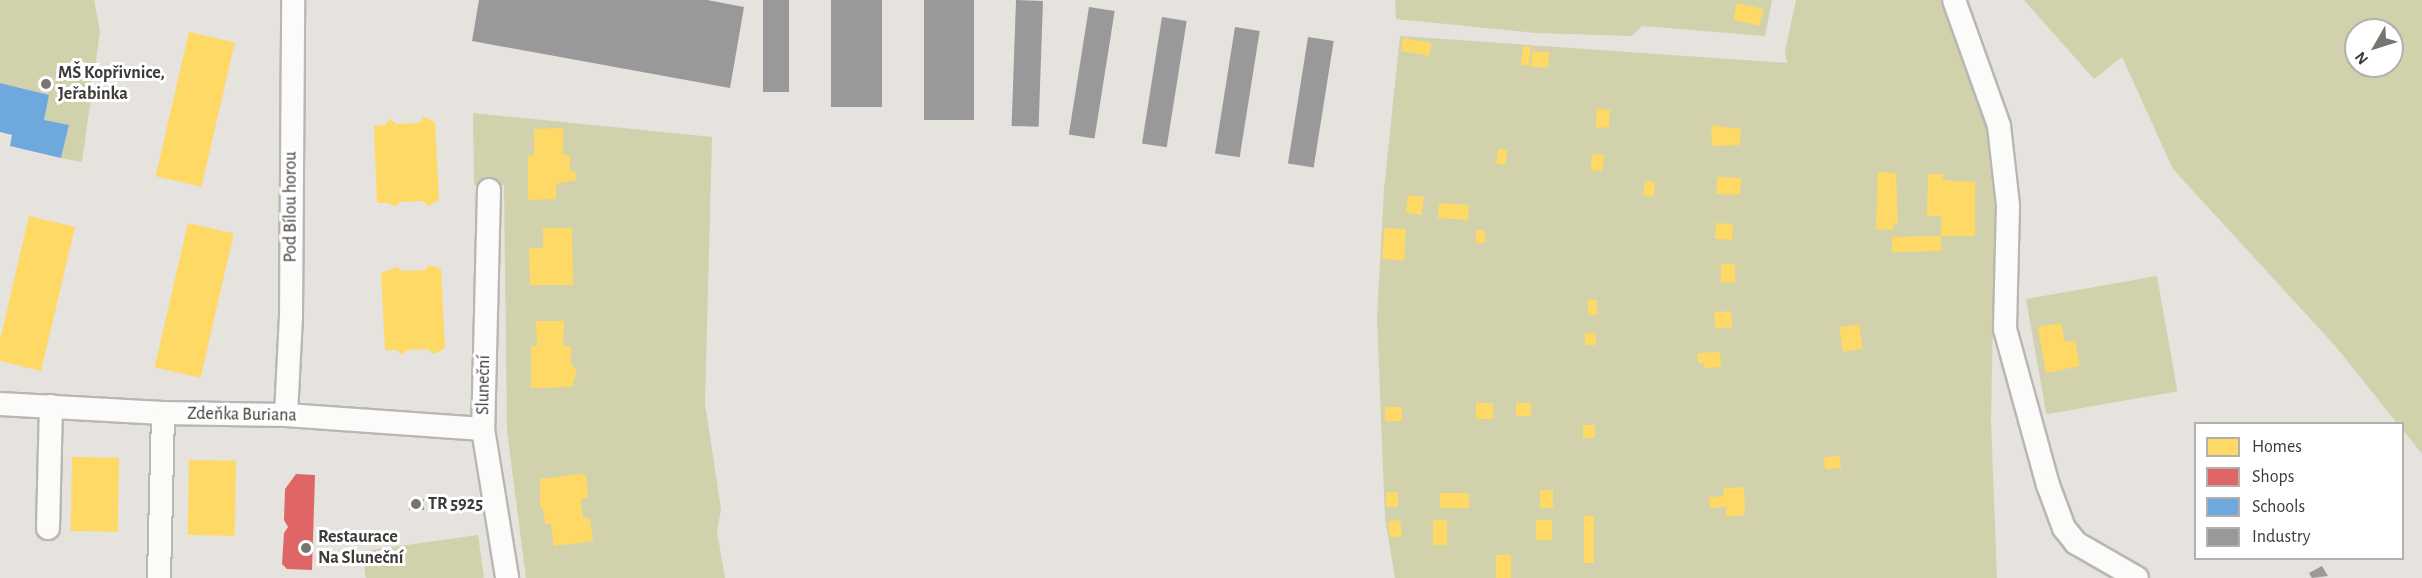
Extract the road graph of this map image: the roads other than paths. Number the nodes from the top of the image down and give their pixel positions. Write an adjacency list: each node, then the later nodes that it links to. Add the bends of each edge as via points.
1 (293, 0): 7 (street, Pod Bílou horou, via 291,326)
2 (1954, 0): 12 (street, via 1999,126 2008,205 2005,329 2048,486 2064,528 2076,543)
3 (489, 190): 8 (street, Sluneční)
4 (0, 404): 5 (street, Zdeňka Buriana)
5 (51, 405): 6 (street, Zdeňka Buriana); 9 (street)
6 (163, 413): 7 (street, Zdeňka Buriana); 10 (street)
7 (286, 415): 8 (street, Zdeňka Buriana)
8 (483, 429): 11 (street, Sluneční)
9 (48, 528)
10 (159, 578)
11 (507, 578)
12 (2137, 578)

